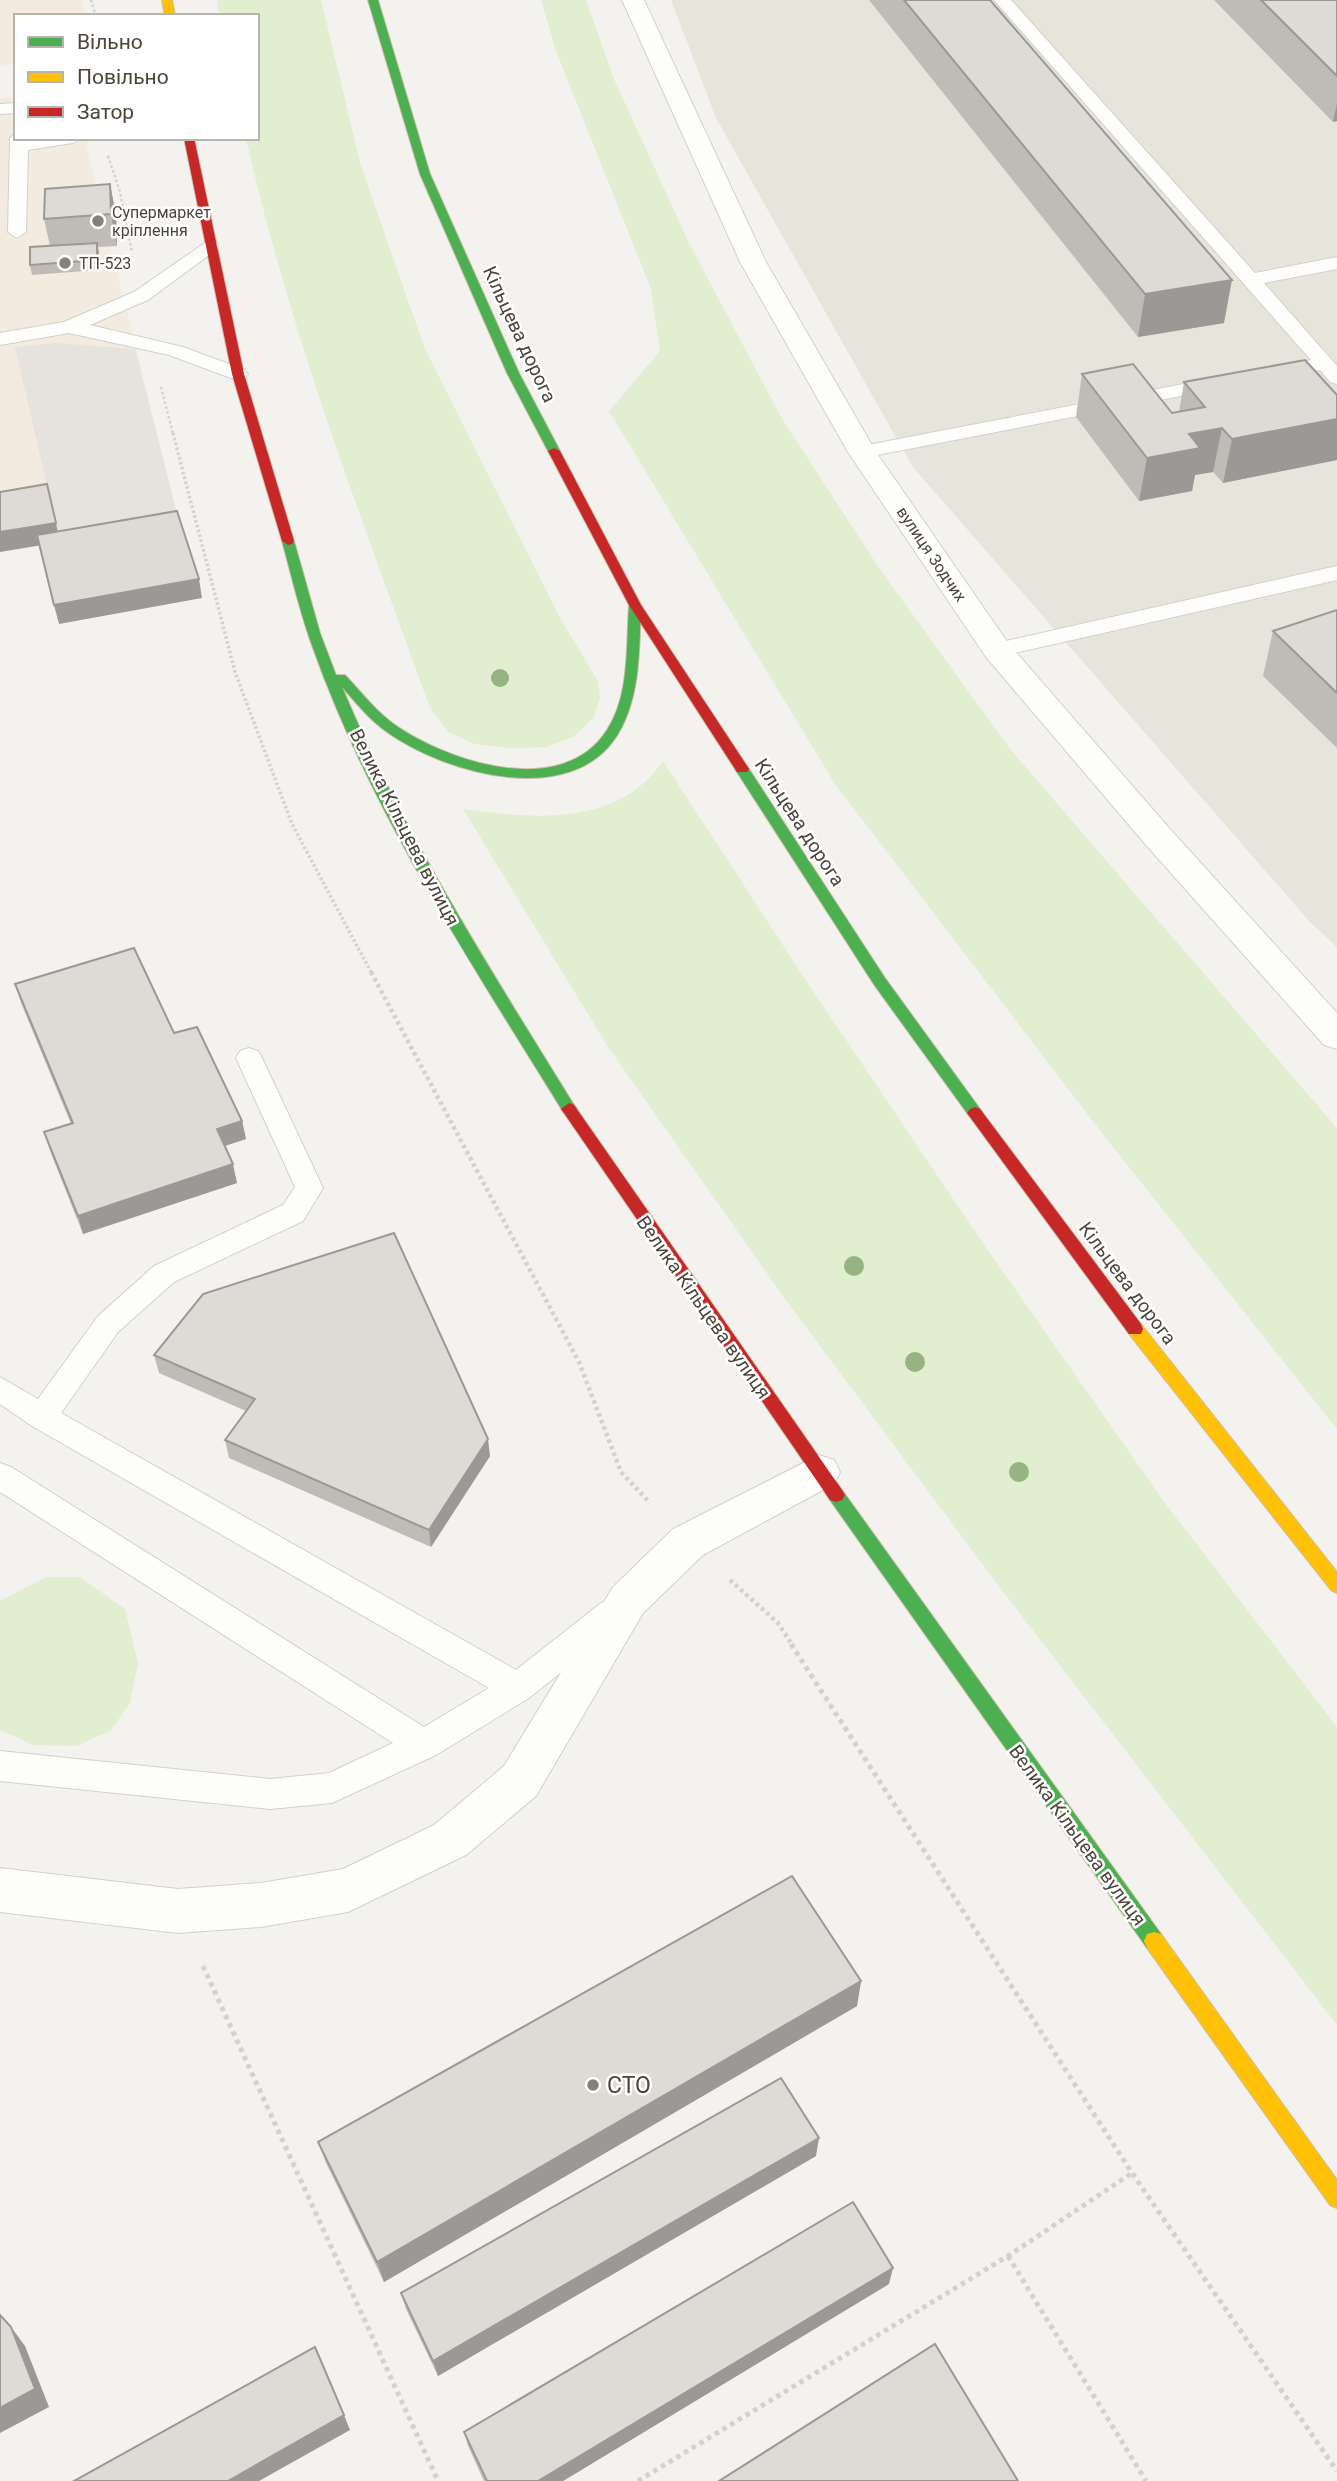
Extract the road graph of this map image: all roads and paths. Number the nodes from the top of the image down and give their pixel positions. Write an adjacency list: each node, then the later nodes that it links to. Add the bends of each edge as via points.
1 (373, 0): 20 (highway, Кільцева дорога, via 425,174 513,373)
2 (633, 0): 18 (street, вулиця Зодчих, via 752,262)
3 (1002, 0): 11 (lane)
4 (46, 140): 6 (lane)
5 (189, 140): 9 (highway, Велика Кільцева вулиця)
6 (19, 142): 8 (lane)
7 (105, 149): 12 (path, via 120,192)
8 (17, 232)
9 (209, 246): 12 (lane); 17 (highway, Велика Кільцева вулиця)
10 (1337, 263): 11 (lane)
11 (1251, 280): 16 (lane)
12 (141, 296): 13 (lane)
13 (69, 327): 14 (lane); 15 (lane)
14 (0, 339)
15 (150, 342): 17 (lane); 29 (path, via 235,672 292,824 579,1362 621,1472)
16 (1329, 371): 18 (lane, via 1248,378)
17 (238, 374): 22 (highway, Велика Кільцева вулиця)
18 (862, 452): 21 (street, вулиця Зодчих)
19 (1337, 573): 21 (lane)
20 (635, 605): 22 (highway, via 626,697 612,735 594,758 547,775 516,775 471,765 423,747 391,728); 30 (highway, Кільцева дорога, via 880,982 1110,1297)
21 (998, 650): 23 (street, вулиця Зодчих)
22 (324, 662): 27 (highway, Велика Кільцева вулиця, via 434,891 588,1139)
23 (1337, 1036)
24 (249, 1058): 26 (lane, via 309,1188 293,1213 164,1274 108,1324)
25 (0, 1389): 26 (lane)
26 (42, 1417): 32 (lane)
27 (819, 1472): 29 (street); 38 (highway, Велика Кільцева вулиця)
28 (0, 1476): 33 (lane)
29 (688, 1542): 31 (street); 37 (path, via 778,1623)
30 (1337, 1585)
31 (628, 1600): 32 (lane); 36 (street, via 520,1781 450,1840 348,1890 261,1905)
32 (518, 1688): 33 (lane)
33 (424, 1745): 34 (lane, via 332,1788 270,1794)
34 (0, 1766)
35 (0, 1889): 36 (street)
36 (178, 1911): 41 (path)
37 (1132, 2173): 39 (path); 40 (path)
38 (1337, 2198)
39 (1008, 2256): 42 (path); 43 (path)
40 (1337, 2471)
41 (438, 2481)
42 (638, 2481)
43 (1146, 2481)

